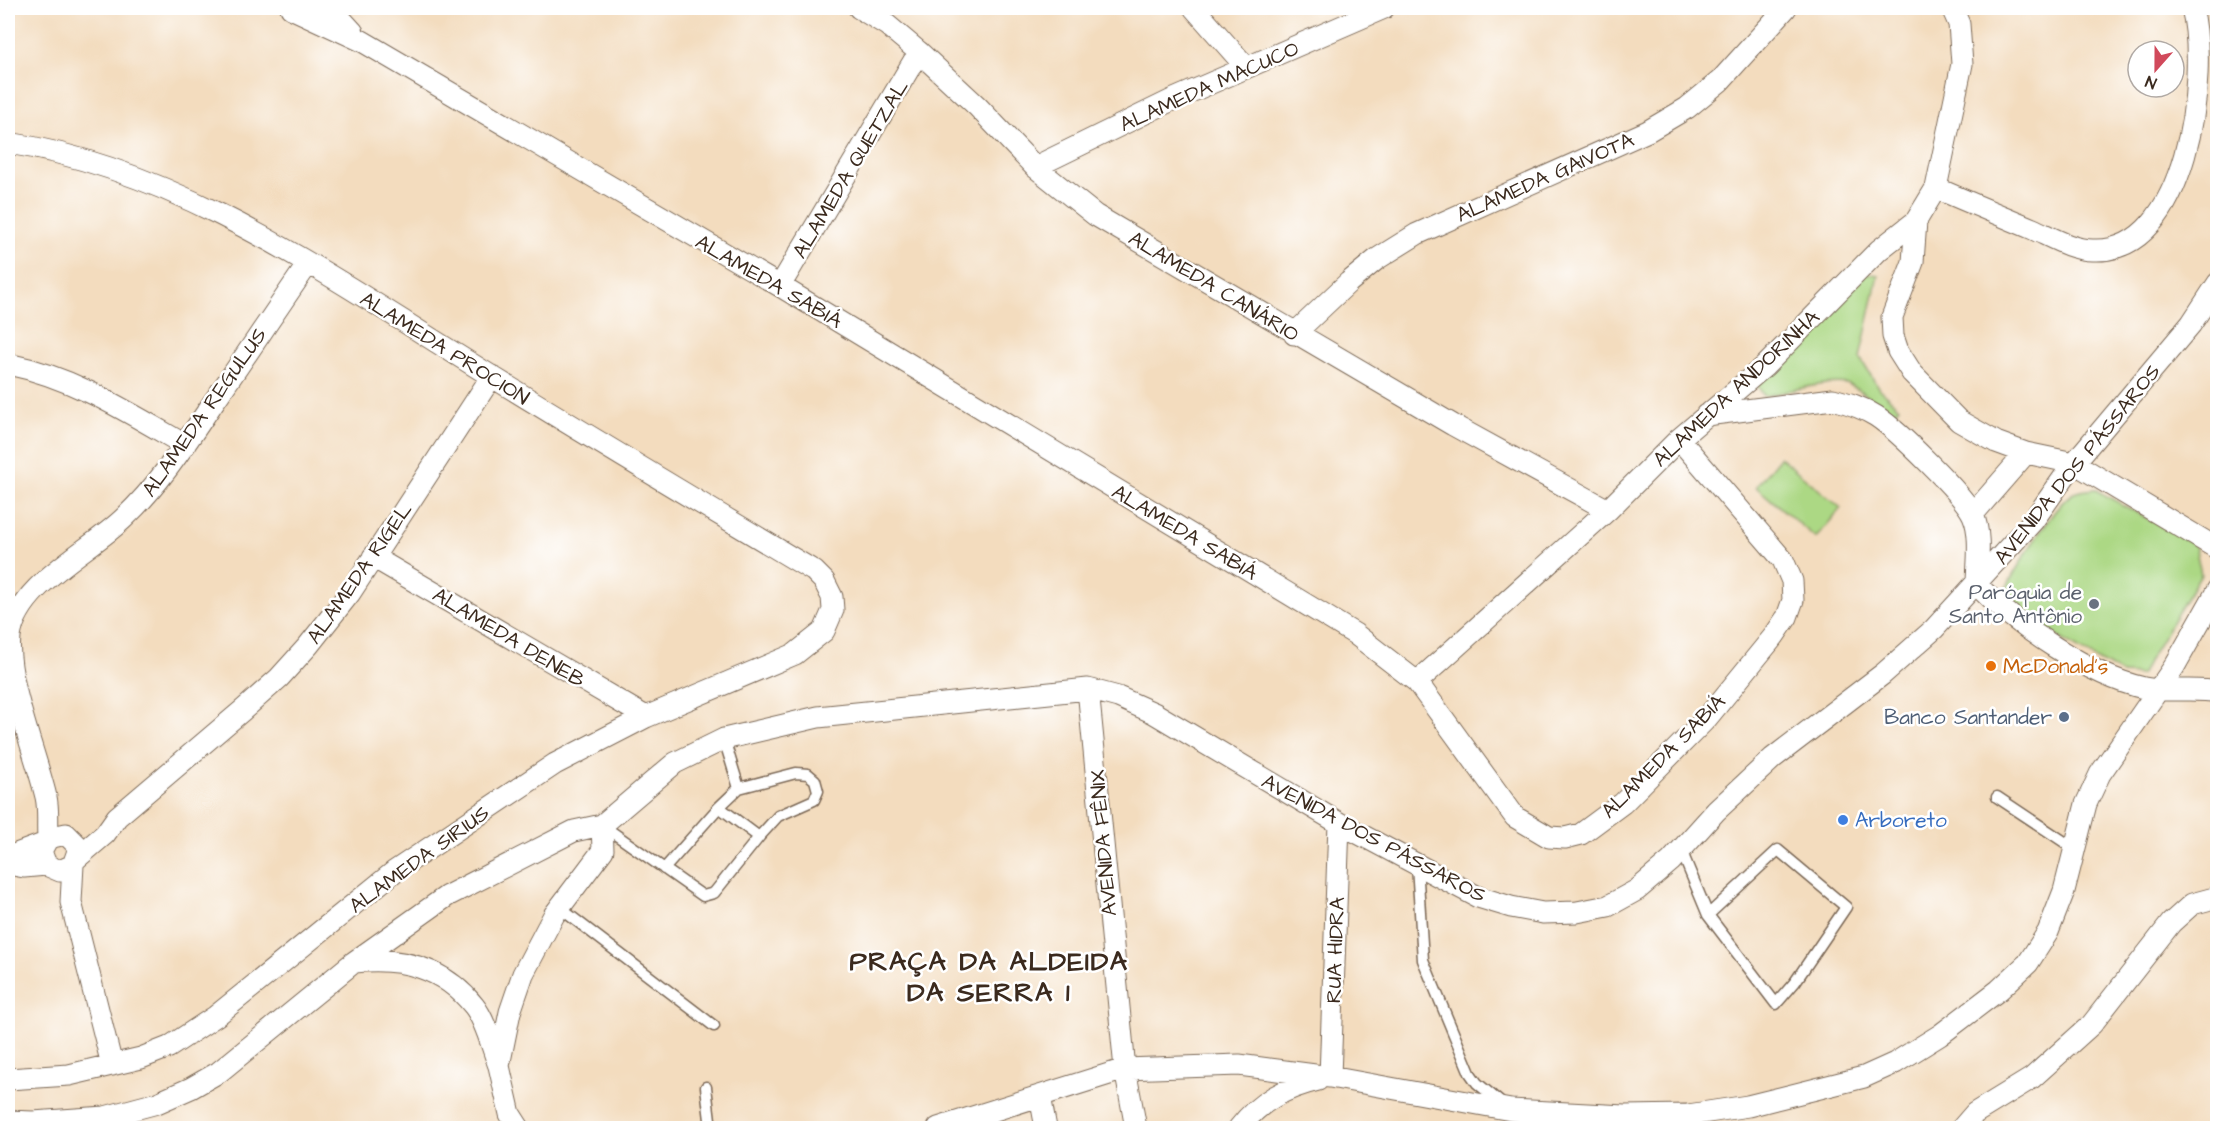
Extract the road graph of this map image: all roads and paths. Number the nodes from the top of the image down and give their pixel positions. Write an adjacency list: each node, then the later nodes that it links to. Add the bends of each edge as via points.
1 (291, 8): 9 (street, ALAMEDA SABIÁ)
2 (331, 8): 9 (street)
3 (859, 8): 10 (street, ALAMEDA CANÁRIO)
4 (1194, 8): 11 (street)
5 (1384, 8): 11 (street, ALAMEDA MACUCO)
6 (1786, 8): 21 (street, ALAMEDA GAIVOTA, via 1720,81 1687,108 1648,131 1417,234 1363,270)
7 (1952, 8): 14 (street, ALAMEDA ANDORINHA, via 1959,24 1962,64)
8 (2192, 8): 14 (street, via 2199,58 2198,97 2181,166 2167,200 2145,231 2129,242 2091,251)
9 (362, 41): 20 (street, ALAMEDA SABIÁ)
10 (919, 52): 13 (street, ALAMEDA CANÁRIO); 20 (street, ALAMEDA QUETZAL)
11 (1246, 67): 13 (street, ALAMEDA MACUCO)
12 (8, 143): 18 (street, ALAMEDA PROCION, via 95,161 178,193)
13 (1035, 167): 21 (street, ALAMEDA CANÁRIO, via 1095,215)
14 (1936, 188): 15 (street, ALAMEDA ANDORINHA)
15 (1917, 221): 16 (street, ALAMEDA ANDORINHA); 17 (street)
16 (1879, 250): 17 (street); 24 (street, ALAMEDA ANDORINHA, via 1765,366)
17 (1913, 262): 27 (street, via 1892,317 1898,351 1912,373 1959,421 1996,442)
18 (308, 264): 23 (street, ALAMEDA PROCION); 26 (street, ALAMEDA REGULUS)
19 (2217, 283): 28 (street, AVENIDA DOS PÁSSAROS, via 2184,332)
20 (780, 286): 36 (street, ALAMEDA SABIÁ, via 1355,634)
21 (1294, 334): 29 (street, ALAMEDA CANÁRIO)
22 (8, 364): 26 (street, via 91,392)
23 (492, 376): 32 (street, ALAMEDA RIGEL); 35 (street, ALAMEDA PROCION, via 814,571 832,597)
24 (1706, 415): 25 (street, ALAMEDA ANDORINHA); 30 (street, via 1824,400 1853,404 1878,417 1961,496)
25 (1679, 439): 29 (street, ALAMEDA ANDORINHA); 36 (street, ALAMEDA SABIÁ, via 1783,560 1792,581 1793,600 1774,636 1707,718 1623,803 1581,834 1549,837 1533,830 1515,818)
26 (185, 445): 49 (street, ALAMEDA REGULUS, via 124,519 39,586 23,604 14,623 9,648 16,691)
27 (2026, 453): 28 (street); 30 (street)
28 (2074, 463): 31 (street); 33 (street, AVENIDA DOS PÁSSAROS, via 2033,521)
29 (1608, 510): 36 (street, ALAMEDA ANDORINHA)
30 (1973, 514): 33 (street)
31 (2217, 549)
32 (373, 556): 40 (street, ALAMEDA DENEB); 45 (street, ALAMEDA RIGEL, via 350,593 279,678)
33 (1977, 585): 38 (street, via 2000,609 2055,646 2118,679); 51 (street, AVENIDA DOS PÁSSAROS, via 1883,674 1773,758)
34 (2217, 589): 38 (street)
35 (830, 621): 40 (street, ALAMEDA SIRIUS, via 814,641 795,654)
36 (1417, 682)
37 (1088, 689): 41 (street, AVENIDA DOS PÁSSAROS, via 818,717); 46 (street, AVENIDA DOS PÁSSAROS, via 1154,713); 66 (street, AVENIDA FÊNIX)
38 (2158, 690): 39 (street); 50 (street, via 2100,774 2086,804)
39 (2217, 691)
40 (646, 717): 64 (street, ALAMEDA SIRIUS, via 555,764 395,871 216,1016 170,1047)
41 (724, 739): 42 (lane); 47 (street, AVENIDA DOS PÁSSAROS, via 675,763)
42 (739, 788): 44 (lane); 48 (lane, via 796,773 808,774 815,780 818,791 814,800 778,816)
43 (1997, 797): 50 (lane)
44 (719, 807): 48 (lane); 57 (lane)
45 (117, 818): 49 (street, ALAMEDA RIGEL); 53 (street, ALAMEDA RIGEL)
46 (1339, 823): 55 (street, AVENIDA DOS PÁSSAROS); 67 (street, RUA HIDRA)
47 (602, 825): 57 (lane); 60 (street, via 603,850); 62 (street, AVENIDA DOS PÁSSAROS, via 574,831 494,870 408,922)
48 (759, 837): 57 (lane, via 710,896 703,896)
49 (57, 838): 52 (street, ALAMEDA RIGEL); 53 (street, via 76,844); 56 (street, via 42,859)
50 (2074, 849): 71 (street, via 2064,891 2048,932 2028,963 1940,1035 1895,1063 1835,1087 1688,1115)
51 (1681, 850): 55 (street, AVENIDA DOS PÁSSAROS, via 1637,890 1608,906 1577,912 1543,913 1510,907 1478,897); 61 (lane)
52 (8, 857)
53 (75, 862): 56 (street, via 60,871); 59 (street)
54 (8, 864): 56 (street)
55 (1417, 865): 71 (lane, via 1423,960 1470,1073 1492,1097)
56 (49, 867): 59 (street)
57 (664, 869)
58 (2216, 897): 79 (street, via 2192,904 2171,923 2092,1024 2060,1055 2032,1078 1975,1113)
59 (71, 902): 64 (street)
60 (557, 912): 63 (lane); 65 (street, via 523,974)
61 (1708, 915): 61 (lane, via 1776,1004 1846,907 1778,850)
62 (354, 962): 65 (street, via 407,962 446,981 476,1008); 72 (street, AVENIDA DOS PÁSSAROS, via 219,1072 191,1088 158,1103 105,1117)
63 (714, 1026)
64 (112, 1065): 68 (street, ALAMEDA SIRIUS, via 69,1075)
65 (499, 1066): 73 (street, via 510,1114)
66 (1125, 1069): 67 (street, via 1239,1065); 70 (street); 77 (street, AVENIDA FÊNIX)
67 (1330, 1077): 71 (street); 78 (street, via 1293,1086 1271,1098)
68 (8, 1079)
69 (706, 1087): 74 (lane)
70 (1040, 1096): 75 (street); 76 (street)
71 (1511, 1110)
72 (8, 1121)
73 (519, 1128)
74 (711, 1128)
75 (938, 1128)
76 (1046, 1128)
77 (1136, 1128)
78 (1239, 1128)
79 (1962, 1128)

